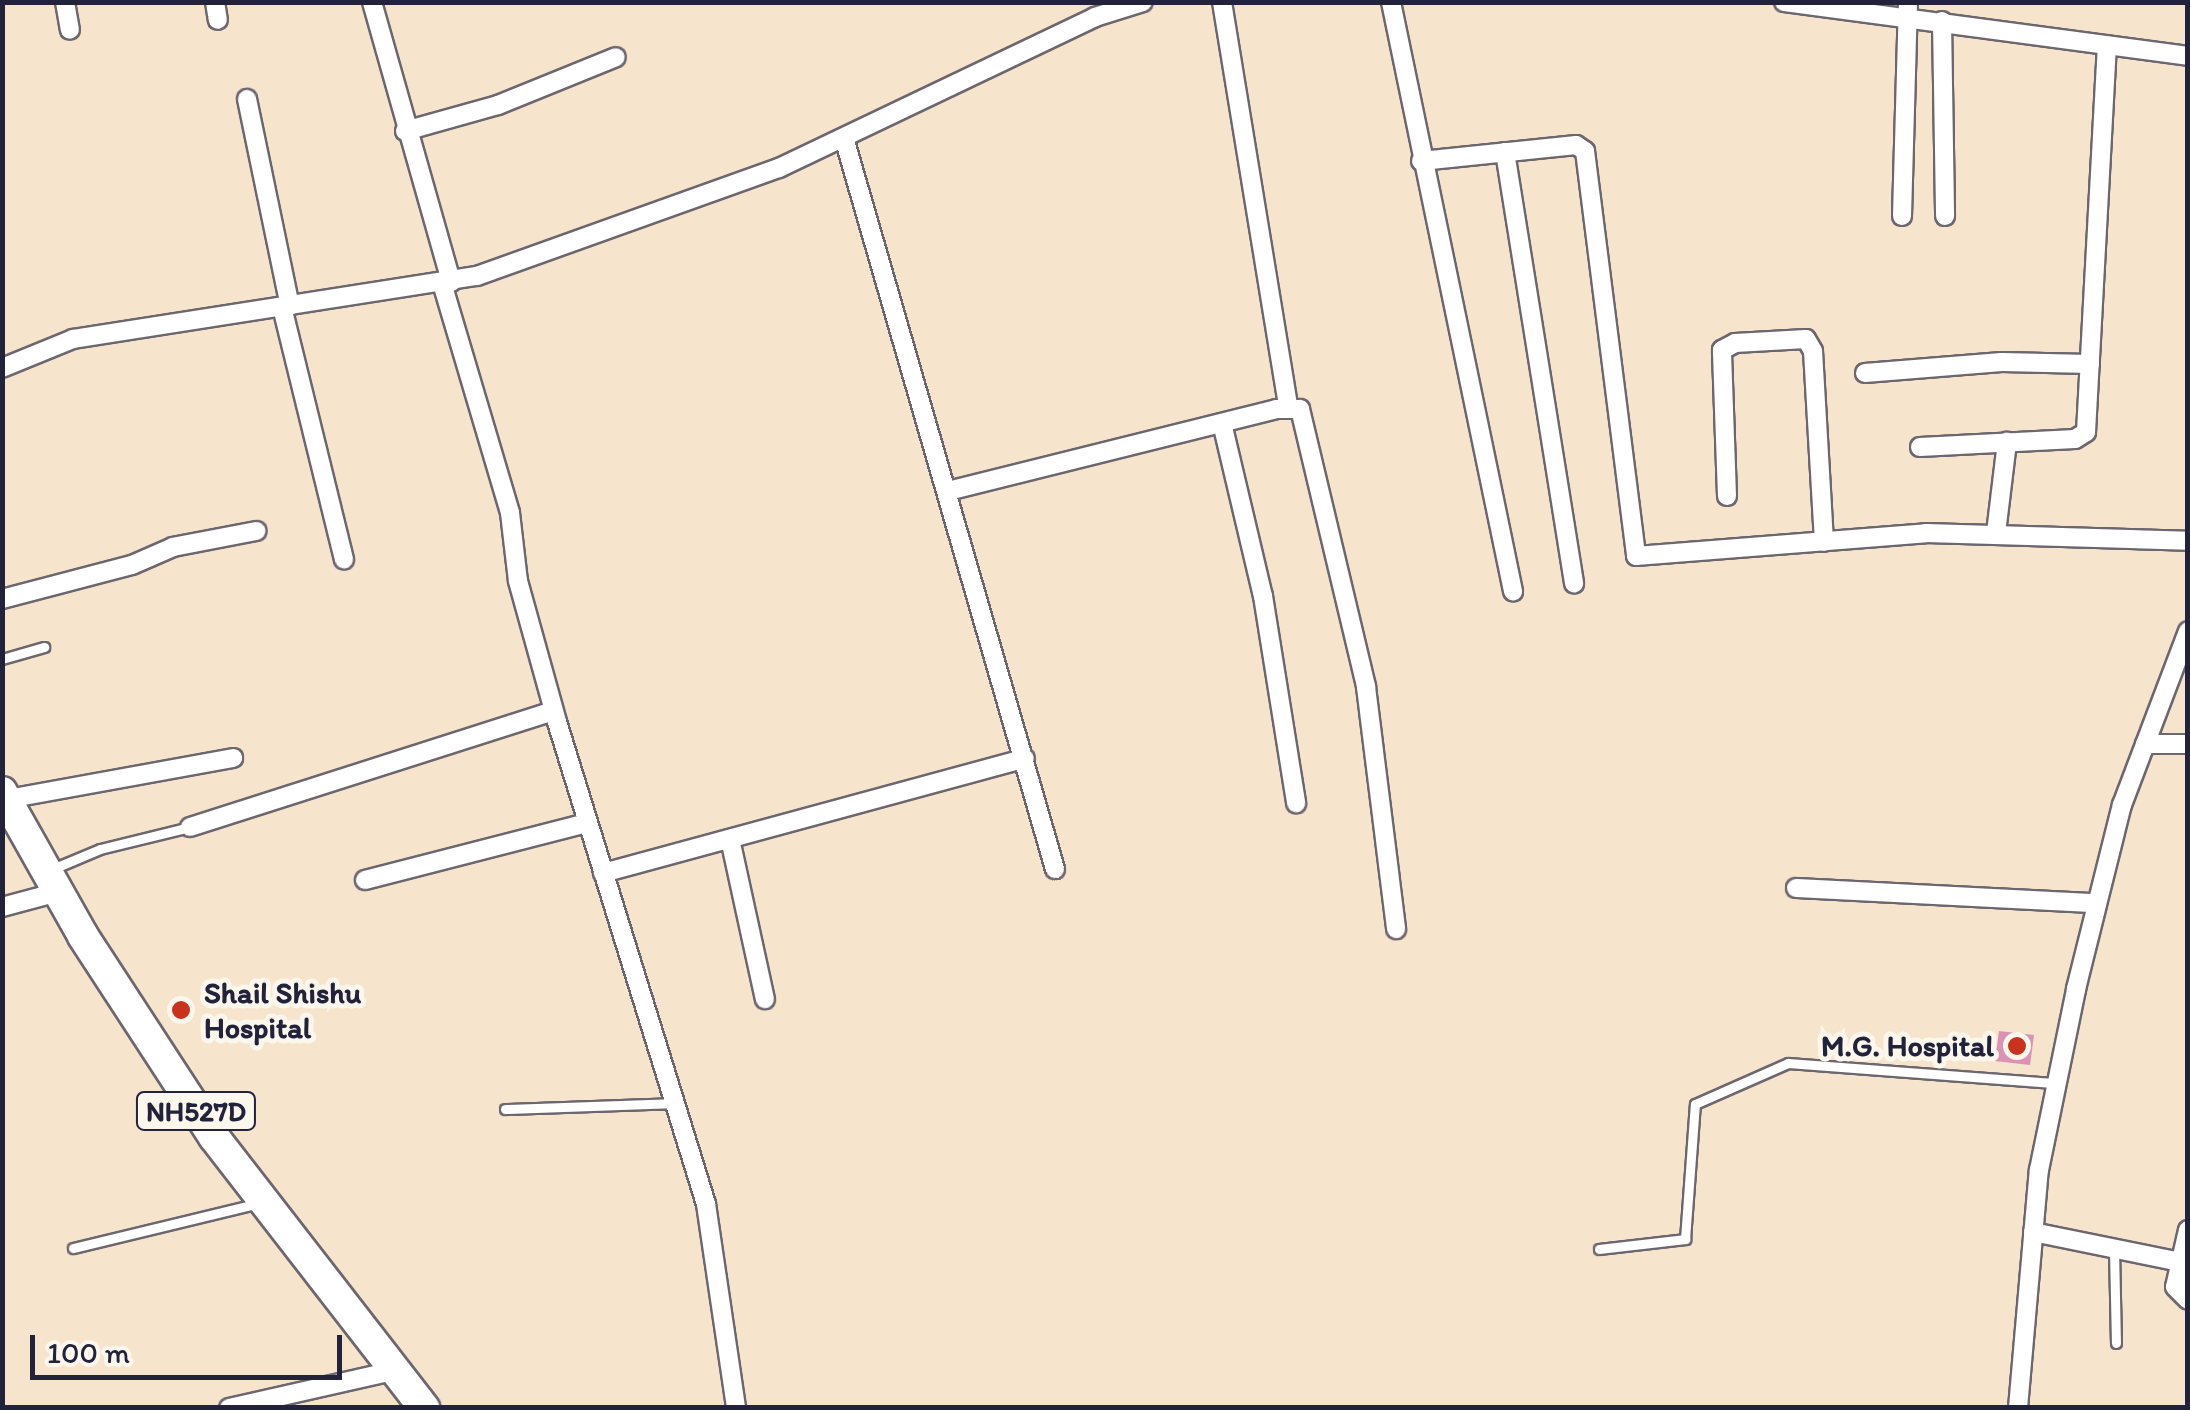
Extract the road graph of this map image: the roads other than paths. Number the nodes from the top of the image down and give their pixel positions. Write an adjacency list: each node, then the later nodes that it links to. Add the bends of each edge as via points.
1 (65, 2): 9 (street)
2 (372, 2): 14 (street)
3 (1143, 2): 15 (street, via 1095,17)
4 (1222, 2): 25 (street)
5 (1392, 2): 17 (street)
6 (1789, 3): 7 (street)
7 (1907, 10): 8 (street); 18 (street)
8 (1942, 21): 10 (street); 19 (street)
9 (70, 30)
10 (2107, 46): 11 (street); 22 (street)
11 (2188, 56)
12 (616, 57): 14 (street, via 498,105)
13 (247, 99): 21 (street)
14 (405, 132): 20 (street)
15 (844, 138): 20 (street, via 616,231); 29 (street)
16 (1504, 152): 17 (street); 34 (street, via 1576,145 1584,152 1634,554); 36 (street)
17 (1421, 161): 37 (street)
18 (1902, 216)
19 (1945, 216)
20 (447, 282): 21 (street); 42 (street, via 510,513 518,580)
21 (286, 306): 23 (street, via 73,339); 35 (street)
22 (2090, 364): 24 (street, via 2019,361); 27 (street, via 2084,436)
23 (2, 368)
24 (1865, 373)
25 (1288, 407): 26 (street); 59 (street, via 1300,409 1308,423 1366,688)
26 (1222, 423): 29 (street); 48 (street, via 1263,596)
27 (2007, 442): 28 (street); 32 (street)
28 (1920, 446)
29 (948, 491): 46 (street)
30 (1727, 496): 34 (street, via 1722,350 1735,343 1806,339 1813,351)
31 (256, 531): 38 (street, via 173,547 132,565)
32 (1996, 533): 33 (street); 34 (street)
33 (2188, 541)
34 (1824, 542)
35 (344, 560)
36 (1574, 584)
37 (1512, 590)
38 (2, 599)
39 (2188, 631): 43 (street)
40 (44, 647): 41 (lane)
41 (2, 659)
42 (554, 711): 49 (street); 50 (street)
43 (2145, 744): 44 (street); 57 (street)
44 (2188, 744)
45 (233, 758): 47 (street)
46 (1025, 758): 51 (street); 52 (street)
47 (4, 797): 55 (highway, NH527D)
48 (1296, 803)
49 (587, 823): 53 (street); 54 (street)
50 (190, 827): 55 (lane, via 100,849)
51 (730, 839): 53 (street); 60 (street)
52 (1055, 869)
53 (602, 873): 62 (street, via 644,1020)
54 (366, 880)
55 (53, 882): 58 (street); 64 (highway, NH527D, via 146,1038)
56 (1796, 888): 57 (street)
57 (2098, 903): 61 (street)
58 (2, 906)
59 (1396, 929)
60 (765, 999)
61 (2056, 1083): 66 (street); 68 (lane, via 1788,1062 1695,1104 1685,1239)
62 (676, 1103): 63 (lane); 76 (street, via 706,1204)
63 (505, 1109)
64 (262, 1202): 67 (lane); 73 (highway, NH527D)
65 (2188, 1230): 70 (street)
66 (2033, 1232): 69 (street); 77 (street)
67 (73, 1248)
68 (1599, 1249)
69 (2114, 1249): 70 (street); 72 (lane)
70 (2181, 1262): 71 (street, via 2175,1287)
71 (2188, 1300)
72 (2116, 1343)
73 (393, 1371): 74 (street); 75 (highway, NH527D)
74 (229, 1408)
75 (424, 1408)
76 (736, 1408)
77 (2018, 1408)

